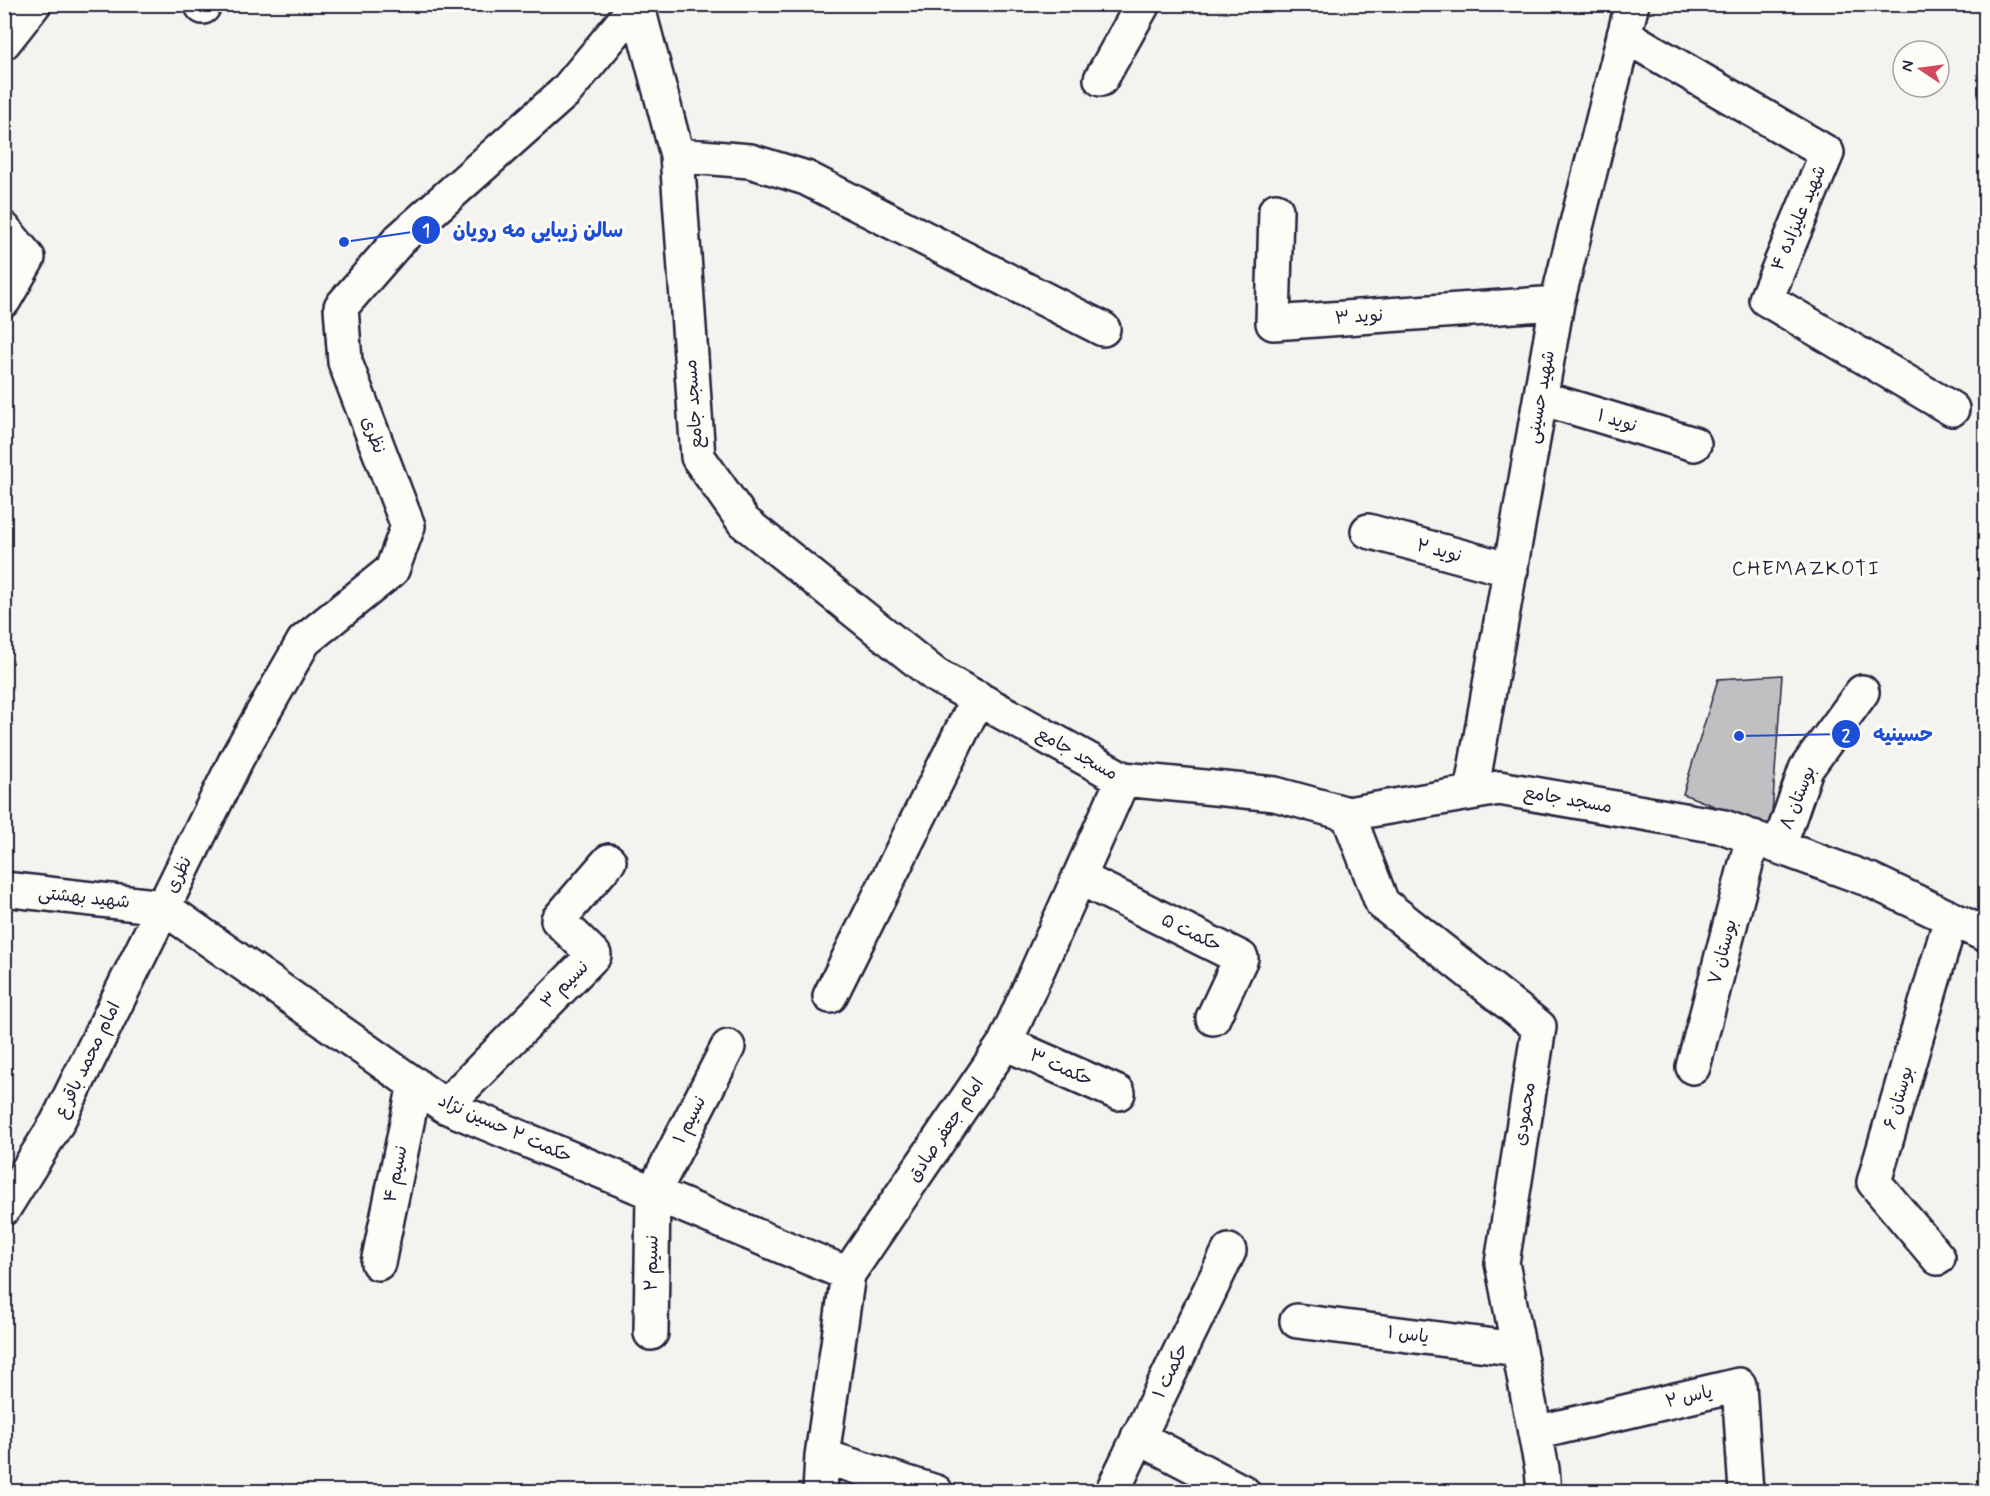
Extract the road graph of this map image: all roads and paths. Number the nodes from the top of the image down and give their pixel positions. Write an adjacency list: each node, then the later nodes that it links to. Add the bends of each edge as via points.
1 (34, 4): 5 (street)
2 (1143, 4): 6 (street)
3 (637, 5): 7 (street, مسجد جامع); 27 (street, نظری, via 566,91 400,239 341,307 345,362 408,526 392,570 304,641 237,758)
4 (1628, 20): 11 (street, شهید حسینی); 14 (street, شهید علیزاده ۴, via 1827,153 1766,299)
5 (4, 42)
6 (1101, 79)
7 (677, 154): 12 (street, via 750,162 806,178); 19 (street, مسجد جامع, via 698,457 744,522 935,675)
8 (1276, 210): 11 (street, نوید ۳, via 1273,323)
9 (4, 229): 10 (street, via 28,258)
10 (4, 300)
11 (1557, 303): 13 (street, شهید حسینی)
12 (1103, 329)
13 (1541, 398): 15 (street, نوید ۱); 17 (street, شهید حسینی)
14 (1952, 409)
15 (1694, 444)
16 (1368, 531): 17 (street, نوید ۲)
17 (1510, 570): 21 (street, شهید حسینی)
18 (1862, 692): 23 (street, بوستان ۸, via 1806,769)
19 (978, 698): 20 (street, مسجد جامع); 30 (street)
20 (1124, 780): 22 (street, مسجد جامع, via 1275,794); 25 (street, امام جعفر صادق)
21 (1471, 793): 22 (street, مسجد جامع); 23 (street, مسجد جامع, via 1499,788 1724,827)
22 (1348, 814): 46 (street, محمودی, via 1382,903 1539,1027 1502,1263)
23 (1766, 842): 28 (street, مسجد جامع, via 1870,880); 34 (street, بوستان ۷)
24 (609, 861): 37 (street, نسیم ۳, via 558,920 594,955)
25 (1080, 878): 31 (street, حکمت ۵, via 1241,958); 32 (street, امام جعفر صادق)
26 (4, 889): 27 (street, شهید بهشتی)
27 (163, 907): 35 (street, حکمت ۲ حسین نژاد); 39 (street, امام محمد باقر ع, via 57,1123)
28 (1951, 918): 29 (street, مسجد جامع); 41 (street, بوستان ۶, via 1874,1182)
29 (1986, 935)
30 (830, 996)
31 (1213, 1018)
32 (1005, 1044): 36 (street, حکمت ۳); 43 (street, امام جعفر صادق)
33 (728, 1047): 38 (street, نسیم ۱)
34 (1693, 1067)
35 (414, 1084): 37 (street, حکمت ۲ حسین نژاد); 42 (street, نسیم ۴)
36 (1118, 1093)
37 (445, 1106): 38 (street, حکمت ۲ حسین نژاد)
38 (653, 1193): 43 (street, حکمت ۲ حسین نژاد); 45 (street, نسیم ۲)
39 (4, 1208)
40 (1230, 1251): 48 (street, حکمت ۱)
41 (1938, 1258)
42 (378, 1263)
43 (848, 1274): 49 (street, امام جعفر صادق)
44 (1297, 1321): 46 (street, یاس ۱)
45 (651, 1333)
46 (1518, 1349): 47 (street, محمودی)
47 (1535, 1433): 54 (street, محمودی); 55 (street, یاس ۲, via 1739,1385)
48 (1138, 1437): 52 (street, حکمت ۱); 53 (street)
49 (822, 1456): 50 (street, امام جعفر صادق); 51 (street)
50 (820, 1491)
51 (936, 1491)
52 (1112, 1491)
53 (1243, 1491)
54 (1544, 1491)
55 (1746, 1491)

